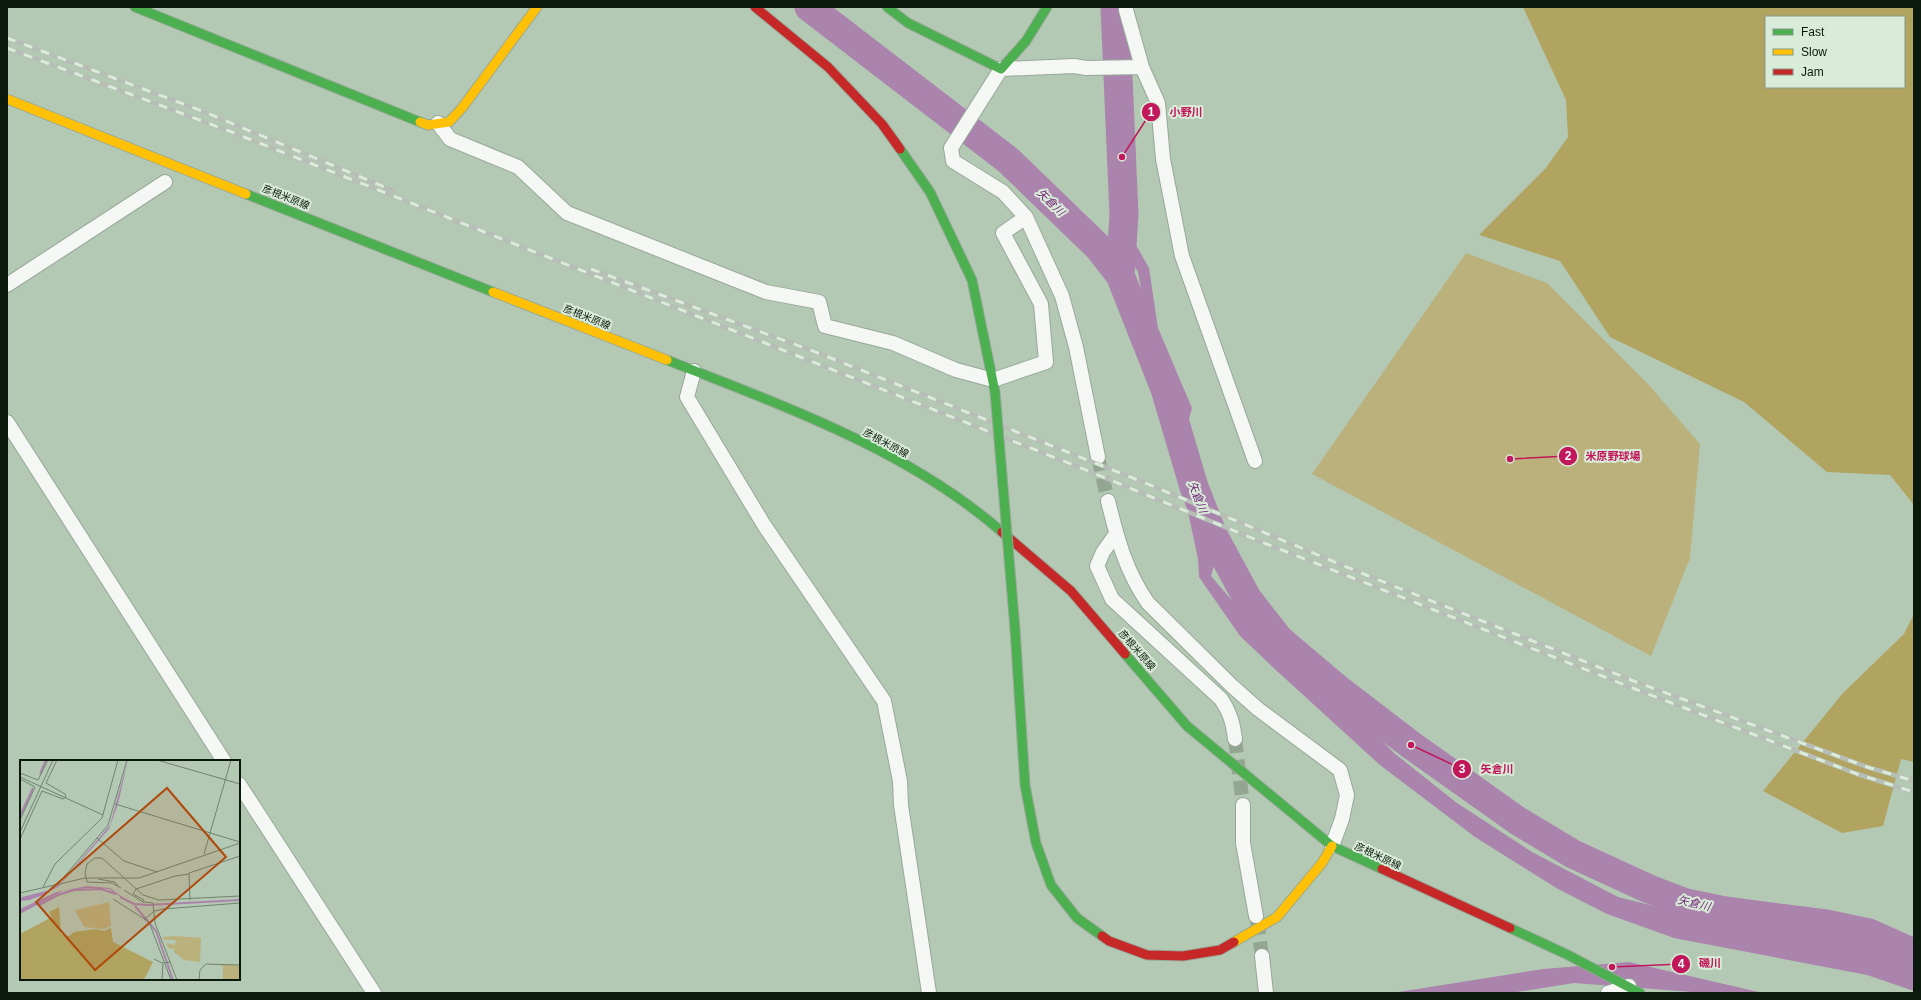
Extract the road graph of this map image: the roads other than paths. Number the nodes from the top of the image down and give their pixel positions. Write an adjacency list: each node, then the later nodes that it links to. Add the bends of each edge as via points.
1 (135, 7): 10 (street, via 382,108 428,125)
2 (537, 7): 10 (street, via 462,108 449,122)
3 (755, 7): 15 (street, via 828,66 882,124 930,192 972,280)
4 (887, 7): 8 (street, via 908,23)
5 (1047, 7): 8 (street, via 1026,41)
6 (1126, 7): 7 (street)
7 (1142, 66): 8 (street); 18 (street, via 1158,103 1163,159 1182,256)
8 (1001, 69): 12 (street, via 951,148 953,161 1003,192)
9 (7, 99): 14 (street, 彦根米原線)
10 (438, 124): 15 (street, via 450,139 518,167 567,213 766,292 819,302 825,326 893,343)
11 (165, 182): 13 (street)
12 (1026, 217): 15 (street, via 1003,233 1041,304 1046,362); 17 (street, via 1062,296 1076,346)
13 (7, 285)
14 (694, 371): 25 (street, 彦根米原線, via 882,451 975,508 1071,591 1188,726); 30 (street, via 687,397 764,525 884,701 900,781 901,805)
15 (994, 386): 25 (street, bridge, via 1015,629 1025,785 1036,843 1051,885 1077,918 1110,942 1147,955 1183,956 1220,950 1277,917 1322,863)
16 (7, 422): 22 (street)
17 (1098, 457)
18 (1255, 461)
19 (1108, 501): 20 (street)
20 (1116, 534): 21 (street, via 1097,566 1112,599 1221,699 1231,718); 25 (street, via 1136,587 1148,603 1242,695 1340,770 1347,795)
21 (1235, 739)
22 (223, 760)
23 (240, 786): 29 (street)
24 (1242, 805): 26 (street, via 1243,843)
25 (1332, 846): 28 (street, 彦根米原線, via 1568,955)
26 (1256, 916)
27 (1262, 956): 31 (street)
28 (1634, 990): 32 (street)
29 (374, 993)
30 (929, 993)
31 (1266, 993)
32 (1608, 993)

